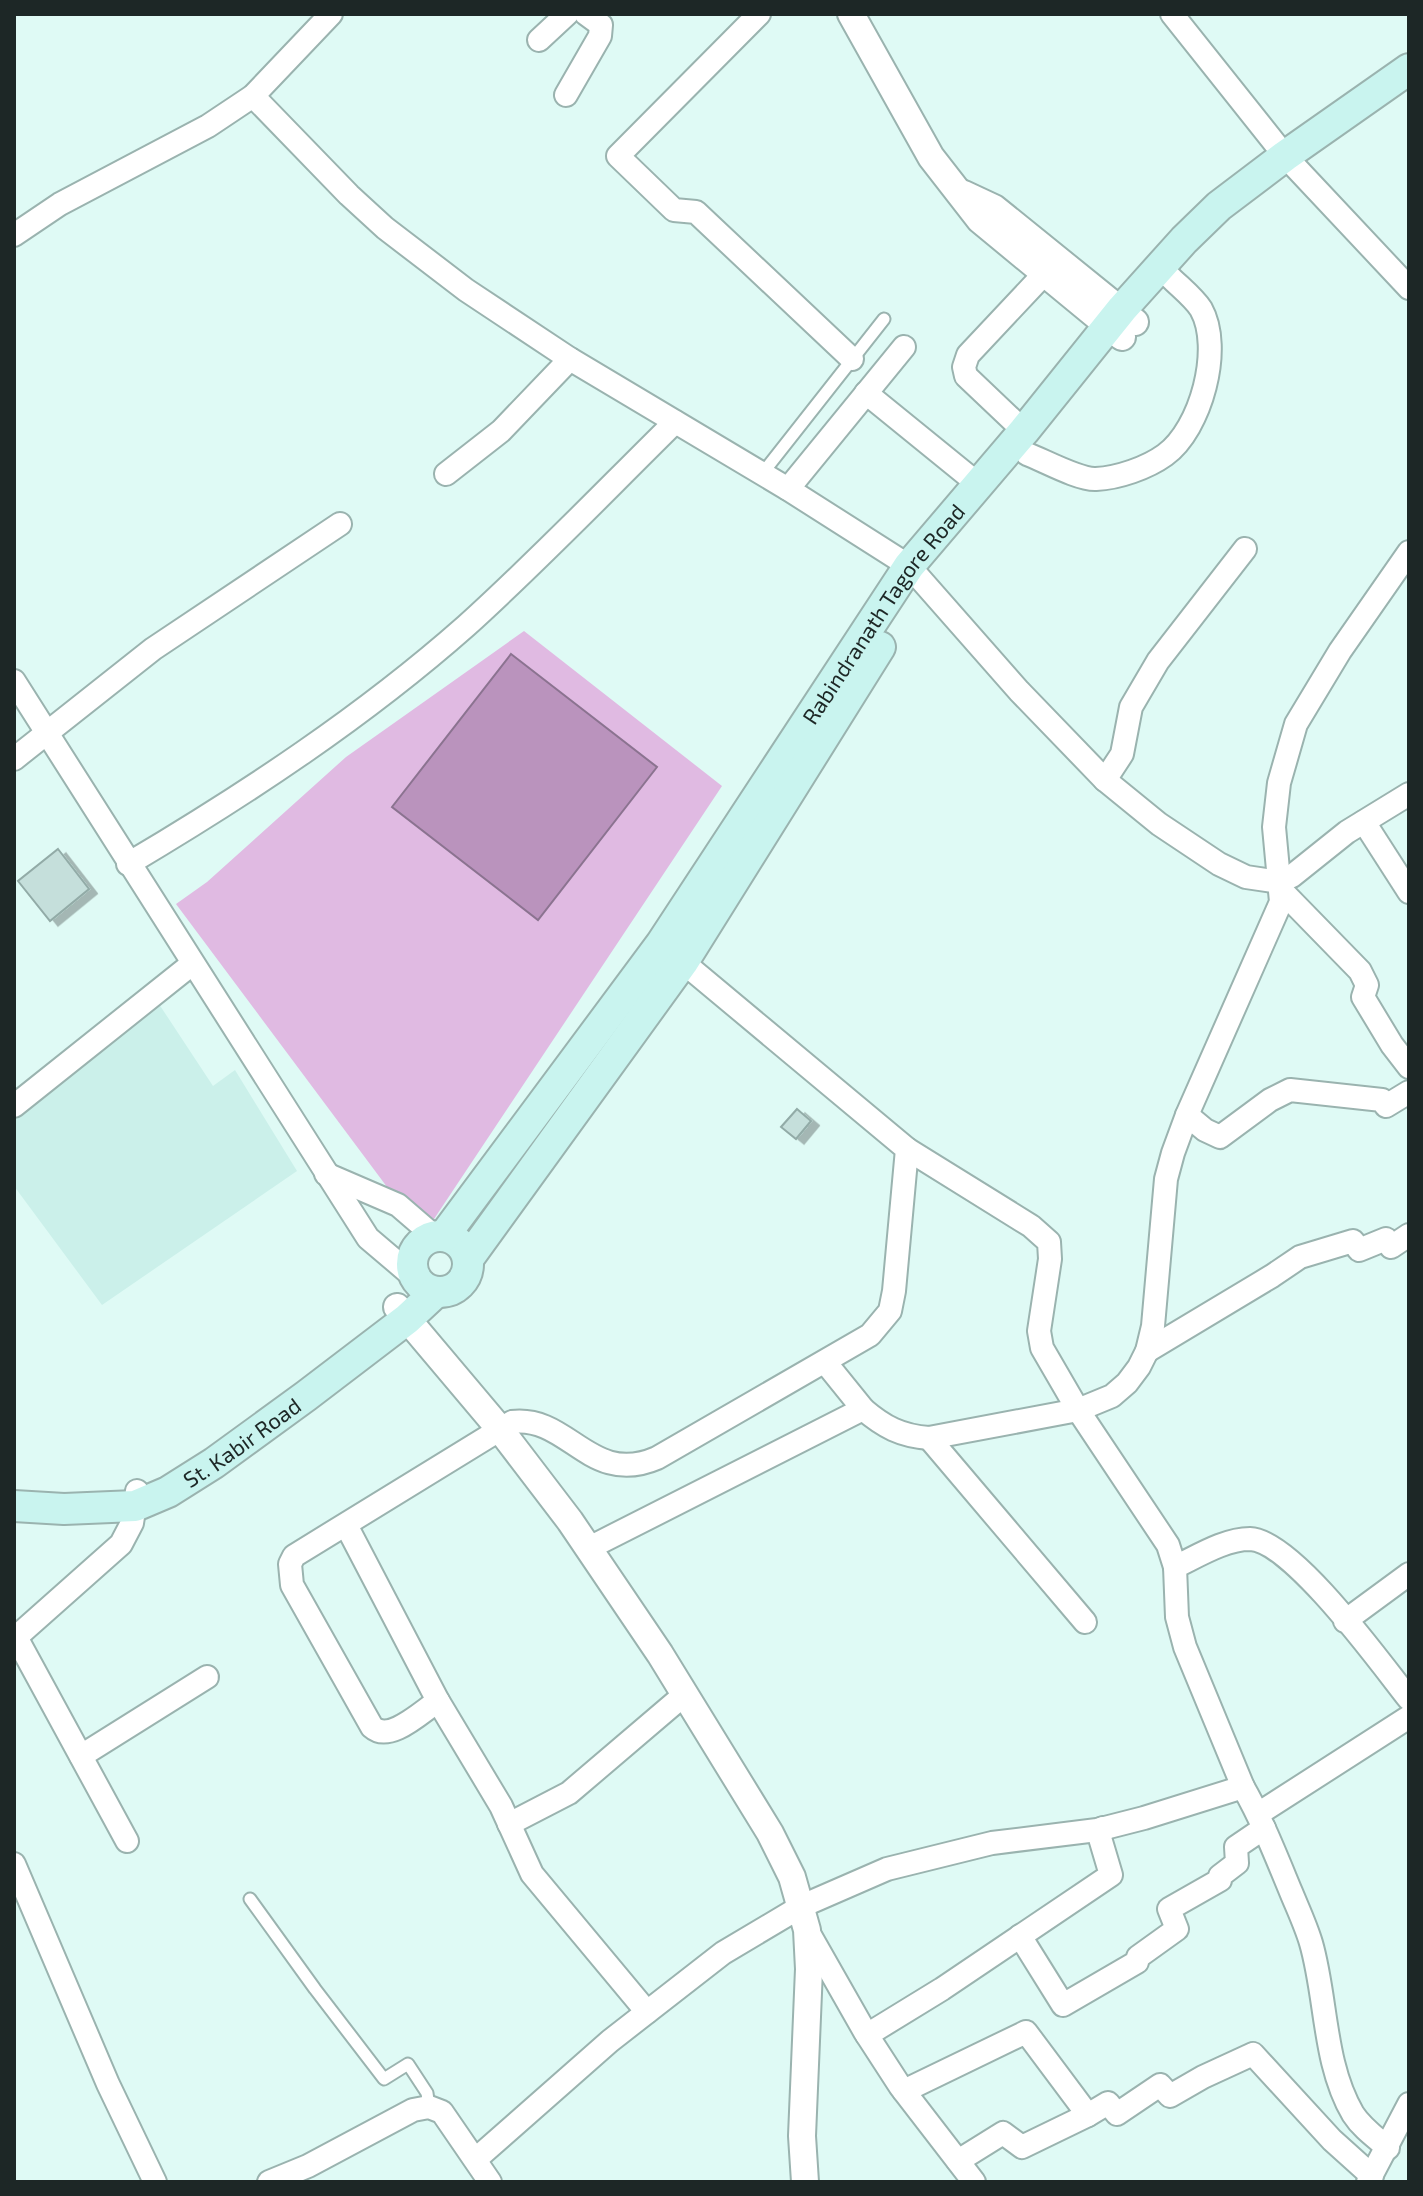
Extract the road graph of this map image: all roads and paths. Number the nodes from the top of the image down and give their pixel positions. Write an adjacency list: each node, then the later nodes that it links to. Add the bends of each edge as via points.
1 (331, 14): 11 (street)
2 (567, 14): 7 (street)
3 (586, 14): 10 (street, via 601,25 600,36)
4 (759, 14): 22 (street, via 618,156 674,210 696,212)
5 (851, 14): 13 (street, via 931,157)
6 (1172, 14): 12 (street)
7 (539, 40)
8 (1409, 69): 12 (main road, Rabindranath Tagore Road)
9 (1409, 91): 12 (main road, Rabindranath Tagore Road)
10 (566, 95)
11 (253, 96): 14 (street); 21 (street, via 385,228)
12 (1291, 162): 16 (main road, Rabindranath Tagore Road); 17 (street); 19 (main road, Rabindranath Tagore Road, via 1219,206 1184,240)
13 (957, 190): 15 (street, via 980,220); 19 (street, via 994,208)
14 (14, 235)
15 (1045, 273): 19 (street); 25 (street, via 968,355 964,367 966,376)
16 (1171, 278): 19 (main road, Rabindranath Tagore Road); 25 (street, via 1201,309 1212,345 1202,399 1185,433 1165,455 1122,475 1092,480)
17 (1409, 288)
18 (884, 319): 22 (lane)
19 (1122, 323): 25 (main road, Rabindranath Tagore Road)
20 (904, 347): 23 (street)
21 (570, 359): 24 (street); 26 (street, via 501,431)
22 (852, 359): 27 (lane)
23 (866, 393): 28 (street); 29 (street)
24 (675, 422): 27 (street); 40 (street, via 428,657 269,777)
25 (1025, 442): 28 (main road, Rabindranath Tagore Road); 33 (main road, Rabindranath Tagore Road)
26 (446, 474)
27 (762, 474): 29 (street)
28 (978, 484): 33 (main road, Rabindranath Tagore Road)
29 (788, 489): 33 (street)
30 (340, 524): 35 (street, via 153,649)
31 (1245, 549): 37 (street, via 1158,661 1131,707 1122,754)
32 (1409, 552): 41 (street, via 1296,724 1279,783 1274,827)
33 (916, 573): 37 (street); 43 (main road, Rabindranath Tagore Road)
34 (14, 681): 35 (street)
35 (45, 734): 36 (street); 40 (street)
36 (14, 759)
37 (1105, 780): 41 (street, via 1219,864)
38 (1409, 794): 39 (street)
39 (1364, 822): 41 (street); 42 (street)
40 (128, 864): 44 (street)
41 (1280, 886): 45 (street, via 1360,971 1367,985 1363,997); 48 (street, via 1278,911)
42 (1409, 892)
43 (672, 953): 49 (street); 52 (main road, Rabindranath Tagore Road); 53 (main road, Rabindranath Tagore Road)
44 (192, 964): 47 (street); 50 (street)
45 (1409, 1067)
46 (1409, 1092): 48 (street, via 1386,1106 1382,1100 1290,1090 1220,1137)
47 (14, 1106)
48 (1187, 1115): 56 (street, via 1166,1179)
49 (907, 1149): 57 (street, via 890,1311 870,1335); 59 (street, via 1049,1242 1039,1331 1046,1357)
50 (326, 1174): 52 (street, via 398,1205); 54 (street, via 368,1238)
51 (1409, 1235): 56 (street, via 1391,1247 1386,1239 1359,1250 1353,1241 1300,1257)
52 (439, 1236): 53 (main road, via 460,1243); 54 (main road, Rabindranath Tagore Road, via 419,1245 411,1261)
53 (468, 1259): 54 (main road, Rabindranath Tagore Road, via 461,1284 445,1292)
54 (424, 1285): 55 (main road, St. Kabir Road)
55 (402, 1313): 60 (street); 63 (main road, St. Kabir Road)
56 (1147, 1351): 59 (street, via 1112,1396)
57 (825, 1362): 58 (street); 60 (street, via 641,1465 603,1461 524,1420)
58 (863, 1409): 61 (street, via 884,1427); 66 (street)
59 (1078, 1410): 61 (street); 67 (street, via 1168,1545)
60 (499, 1428): 65 (street); 66 (street)
61 (929, 1438): 70 (street)
62 (14, 1491): 63 (main road, St. Kabir Road)
63 (136, 1498): 64 (main road, St. Kabir Road, via 64,1509); 71 (street, via 121,1544)
64 (14, 1506)
65 (346, 1525): 75 (street); 75 (street, via 294,1556 292,1585 372,1727 389,1733)
66 (589, 1548): 73 (street)
67 (1175, 1567): 69 (street, via 1230,1542 1266,1543 1297,1567); 78 (street, via 1177,1617 1185,1647)
68 (1409, 1574): 69 (street)
69 (1345, 1621): 74 (street)
70 (1085, 1622)
71 (15, 1638): 77 (street)
72 (207, 1677): 77 (street)
73 (684, 1695): 80 (street, via 569,1793); 85 (street, via 770,1833)
74 (1409, 1699)
75 (438, 1701): 80 (street)
76 (1409, 1717): 79 (street)
77 (81, 1756): 82 (street)
78 (1243, 1787): 79 (street); 81 (street)
79 (1261, 1821): 86 (street, via 1236,1847 1237,1863 1220,1880 1169,1909 1177,1929 1137,1962 1063,2005); 93 (street, via 1310,1939 1343,2094 1367,2131)
80 (509, 1824): 87 (street, via 532,1874)
81 (1103, 1828): 85 (street, via 992,1843 887,1869); 86 (street, via 1100,1838 1111,1875)
82 (127, 1841)
83 (14, 1864): 97 (street)
84 (250, 1899): 91 (lane, via 384,2079 408,2064 427,2093)
85 (805, 1918): 87 (street, via 723,1953); 88 (street); 100 (street)
86 (1020, 1936): 88 (street)
87 (647, 2012): 94 (street)
88 (867, 2035): 89 (street)
89 (904, 2091): 92 (street, via 1026,2032); 95 (street)
90 (1409, 2104): 93 (street)
91 (429, 2107): 94 (street, via 442,2112); 98 (street, via 413,2110)
92 (1088, 2115): 95 (street, via 1022,2147 1003,2133); 96 (street, via 1108,2103 1117,2114 1160,2085 1170,2096 1253,2054)
93 (1388, 2148): 96 (street)
94 (476, 2159): 99 (street)
95 (958, 2161): 101 (street)
96 (1374, 2178)
97 (155, 2182)
98 (269, 2182)
99 (490, 2182)
100 (805, 2182)
101 (974, 2182)

